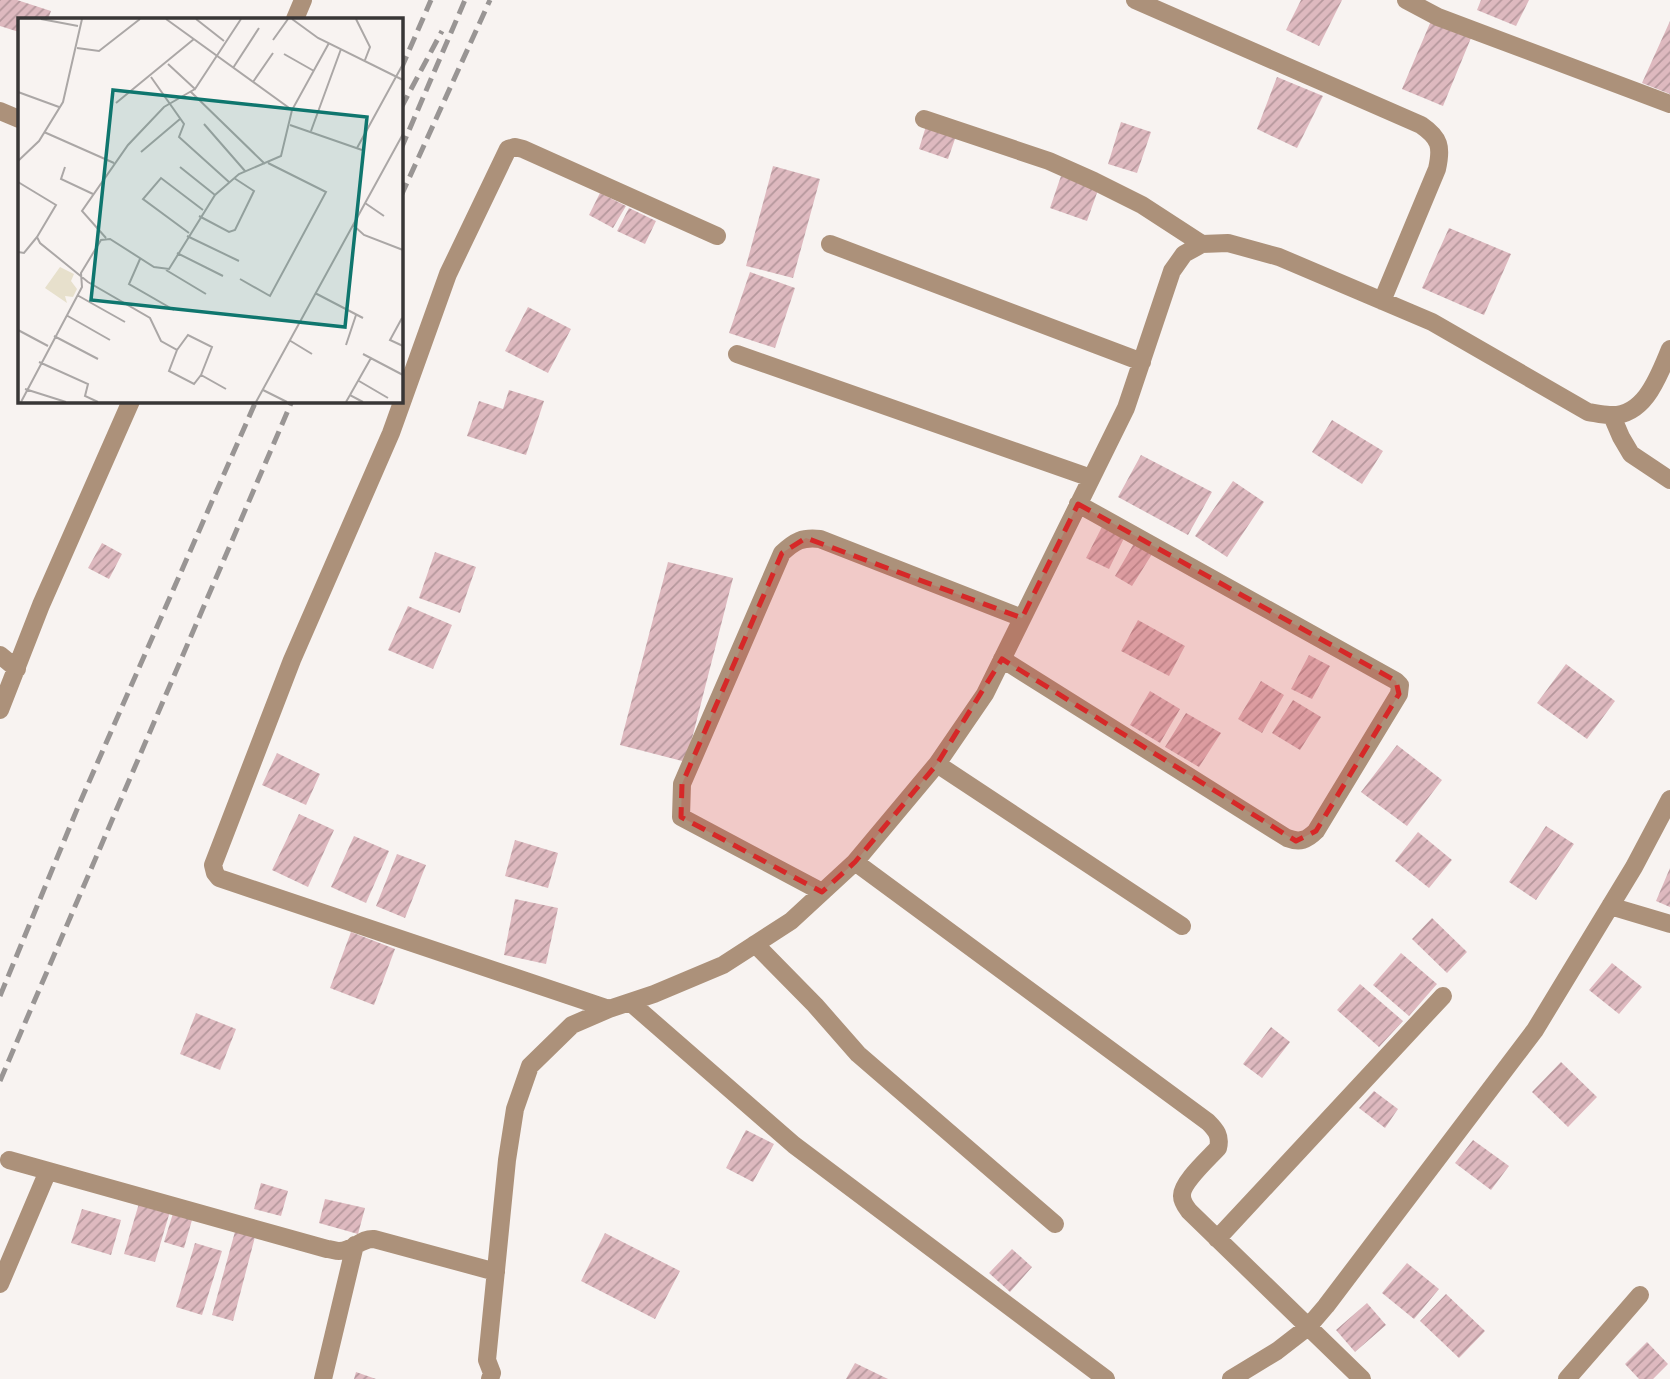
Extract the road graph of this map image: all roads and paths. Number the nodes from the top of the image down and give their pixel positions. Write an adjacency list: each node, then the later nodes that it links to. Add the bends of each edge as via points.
1 (303, 0): 4 (street)
2 (1135, 0): 12 (street, via 1433,133 1440,147 1437,169)
3 (1406, 0): 5 (street, via 1438,17)
4 (295, 18)
5 (1670, 104)
6 (0, 111): 7 (street)
7 (18, 119)
8 (924, 119): 11 (street, via 1094,181)
9 (717, 236): 36 (street, via 523,149 508,149 448,274 391,433 292,660 213,865 219,878)
10 (830, 244): 15 (street)
11 (1202, 244): 12 (street, via 1228,243 1279,257); 15 (street, via 1184,254 1172,271)
12 (1382, 300): 17 (street, via 1432,322 1588,412)
13 (1670, 349): 17 (street, via 1644,399 1633,410)
14 (737, 354): 18 (street)
15 (1142, 362): 18 (street, via 1126,408)
16 (131, 402): 24 (street)
17 (1612, 416): 19 (street, via 1630,454)
18 (1091, 478): 20 (street)
19 (1670, 480)
20 (1079, 504): 21 (street); 23 (street, via 1396,681 1399,694 1316,831 1308,839 1296,841)
21 (1022, 618): 23 (street); 29 (street, via 820,539 806,537 782,553 682,784 681,817)
22 (0, 655): 24 (street)
23 (1002, 659): 26 (street, via 985,694)
24 (17, 669): 25 (street)
25 (0, 710)
26 (937, 764): 28 (street); 32 (street)
27 (1670, 799): 30 (street)
28 (855, 862): 29 (street); 40 (street, via 1217,1131 1218,1148 1183,1187 1181,1197 1189,1212)
29 (822, 892): 33 (street)
30 (1610, 906): 31 (street); 45 (street, via 1535,1030)
31 (1670, 925)
32 (1182, 926)
33 (755, 944): 35 (street, via 723,965); 39 (street, via 858,1054)
34 (1443, 996): 40 (street)
35 (631, 1003): 36 (street); 48 (street, via 794,1145)
36 (609, 1009): 42 (street, via 572,1025 530,1066 515,1109)
37 (9, 1160): 38 (street)
38 (48, 1171): 41 (street, via 327,1249 340,1251); 43 (street)
39 (1055, 1224)
40 (1217, 1239): 45 (street)
41 (355, 1245): 42 (street, via 374,1239); 47 (street)
42 (496, 1272): 46 (street, via 487,1360)
43 (0, 1284)
44 (1640, 1295): 51 (street)
45 (1308, 1327): 49 (street); 50 (street)
46 (495, 1377)
47 (323, 1379)
48 (1106, 1379)
49 (1231, 1379)
50 (1362, 1379)
51 (1567, 1379)

